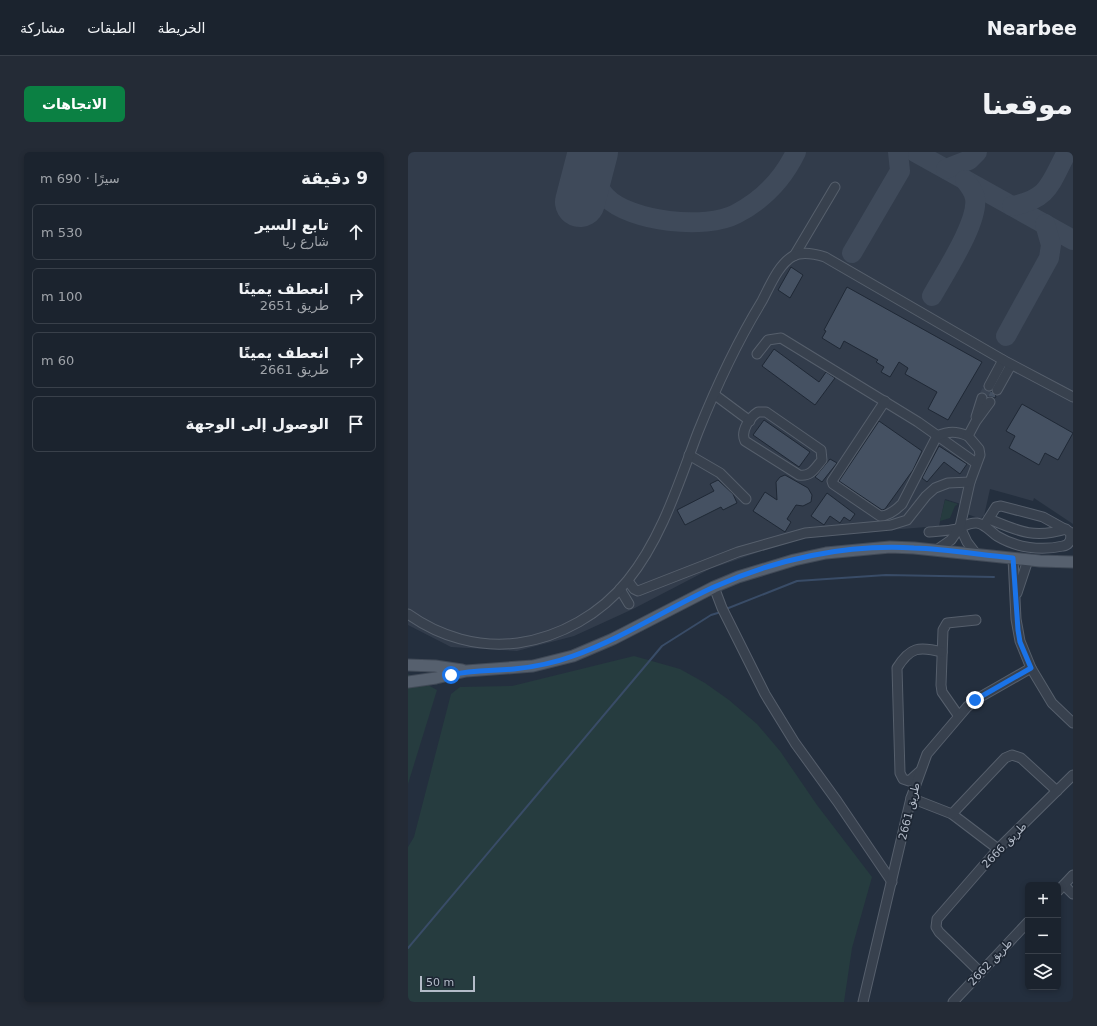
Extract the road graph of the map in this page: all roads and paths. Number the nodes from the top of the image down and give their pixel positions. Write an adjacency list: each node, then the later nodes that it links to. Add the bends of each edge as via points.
1 (836, 187): 2 (street)
2 (794, 256): 4 (street, via 810,254 825,257); 6 (street, via 778,272 745,330)
3 (757, 354): 9 (street, via 768,340 781,338)
4 (1007, 363): 5 (street); 7 (street)
5 (993, 388)
6 (715, 395): 10 (street); 13 (street)
7 (1073, 397)
8 (986, 400): 12 (street)
9 (885, 401): 11 (street); 11 (street, via 832,479 833,484 880,516 896,510 906,497)
10 (750, 421): 10 (street, via 743,432 745,441 799,475 806,476 812,473 822,460 821,450 766,412 758,412)
11 (937, 436): 12 (street, via 947,431); 14 (street)
12 (968, 436): 14 (street, via 979,449 980,455)
13 (689, 455): 16 (street, via 720,472); 26 (street, via 655,537)
14 (976, 463): 15 (street)
15 (970, 482): 18 (street); 26 (street, via 935,488 907,520 899,523 804,533 738,552 638,590)
16 (746, 499)
17 (986, 522): 18 (street); 19 (street, via 1031,534 1051,534); 19 (street, via 996,507 1001,506 1043,517); 19 (street, via 996,535 1014,544 1038,548 1068,545 1071,536)
18 (960, 527): 20 (street); 21 (street, via 951,540); 22 (street)
19 (1066, 529)
20 (929, 532)
21 (938, 550): 22 (main road); 27 (main road, via 890,547 826,553 763,568)
22 (977, 555): 23 (main road)
23 (1013, 558): 24 (main road); 29 (street)
24 (1028, 560): 25 (main road); 29 (street)
25 (1073, 562)
26 (628, 581): 28 (street)
27 (714, 587): 36 (main road, via 613,639 573,656 534,666); 47 (street, via 766,694 795,743 838,801)
28 (620, 589): 30 (street); 31 (street, via 606,603 574,625 542,638 512,643 483,643 455,638 430,628)
29 (1016, 595): 35 (street, via 1020,642)
30 (629, 604)
31 (408, 614)
32 (976, 620): 33 (street, via 947,623 943,630)
33 (942, 652): 38 (street, via 940,685); 40 (street, via 917,649 904,657 897,668 900,773 903,779 909,780)
34 (408, 665): 36 (main road)
35 (1031, 668): 38 (street, طريق 2661, via 975,700); 39 (street, via 1052,703)
36 (466, 671): 37 (main road)
37 (408, 682)
38 (958, 715): 40 (street, طريق 2661, via 927,754)
39 (1073, 723)
40 (919, 771): 43 (street, طريق 2661)
41 (1073, 775): 42 (street, طريق 2666)
42 (1057, 791): 44 (street, via 1021,758 1012,755 1005,758); 45 (street, طريق 2666)
43 (911, 798): 44 (street); 47 (street, طريق 2661)
44 (952, 814): 45 (street)
45 (998, 849): 51 (street, طريق 2666, via 938,919 936,927)
46 (1073, 875): 48 (street)
47 (892, 882): 52 (street, طريق 2661)
48 (1061, 888): 49 (street)
49 (1073, 894)
50 (1025, 925): 51 (street, طريق 2662)
51 (980, 972): 53 (street, طريق 2662)
52 (863, 1002)
53 (954, 1002)

